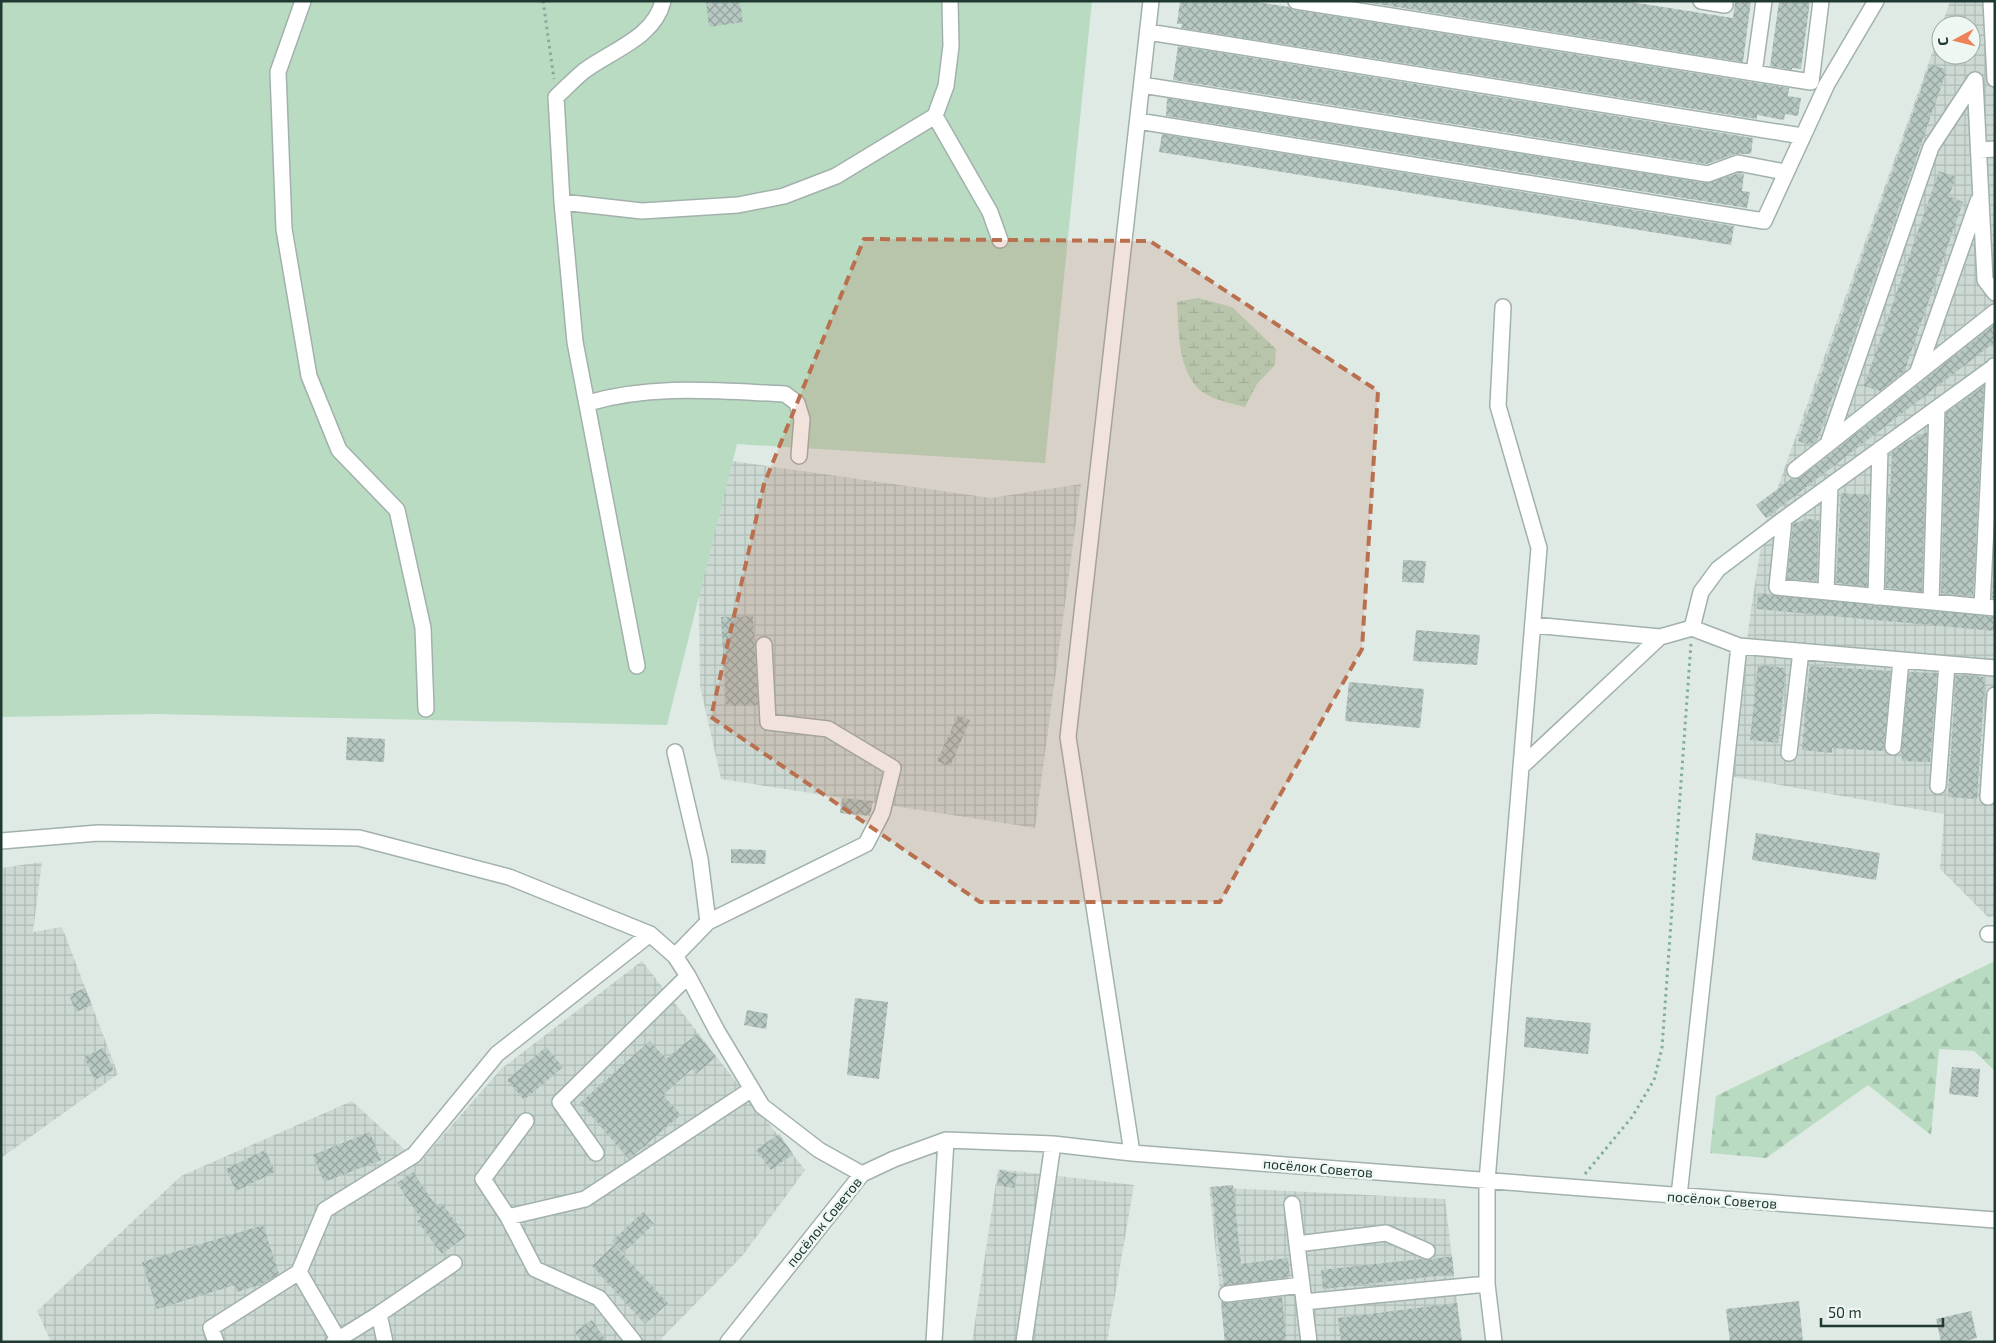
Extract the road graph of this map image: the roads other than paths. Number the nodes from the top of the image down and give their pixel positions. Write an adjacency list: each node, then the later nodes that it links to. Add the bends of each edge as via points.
1 (303, 1): 56 (street, via 278,72 284,229 309,376 339,450 397,510 423,628)
2 (664, 1): 26 (street, via 647,31 584,71 556,97)
3 (950, 1): 19 (street, via 951,46 946,86)
4 (1151, 1): 12 (street)
5 (1296, 1): 13 (street)
6 (1701, 1): 11 (street)
7 (1764, 1): 13 (street)
8 (1821, 1): 16 (street)
9 (1876, 1): 18 (street)
10 (1991, 1): 14 (street)
11 (1725, 5)
12 (1148, 32): 17 (street); 21 (street)
13 (1754, 73): 16 (street)
14 (1995, 79): 15 (street)
15 (1975, 80): 23 (street); 35 (street, via 1931,147)
16 (1811, 82): 18 (street)
17 (1142, 84): 20 (street); 24 (street, via 1708,174 1738,163)
18 (1827, 84): 21 (street)
19 (935, 116): 26 (street, via 836,176 784,196 738,205 642,211); 27 (street, via 990,212)
20 (1138, 121): 24 (street, via 1764,221); 73 (street, via 1068,737)
21 (1802, 136): 24 (street)
22 (1995, 149): 23 (street)
23 (1979, 150): 25 (street)
24 (1785, 172)
25 (1981, 194): 28 (street, via 1985,280); 32 (street)
26 (562, 202): 33 (street, via 575,342)
27 (1000, 240)
28 (1995, 293)
29 (1503, 307): 45 (street, via 1498,406 1539,548)
30 (1995, 312): 32 (street)
31 (1994, 366): 34 (street); 44 (street)
32 (1917, 374): 35 (street)
33 (588, 403): 37 (street, via 612,396 676,390 785,394 797,403 802,419); 53 (street)
34 (1937, 408): 36 (street); 43 (street)
35 (1828, 444): 38 (street)
36 (1880, 449): 39 (street); 42 (street)
37 (799, 456)
38 (1796, 470)
39 (1830, 486): 40 (street); 41 (street)
40 (1784, 519): 41 (street, via 1777,587); 46 (street, via 1718,569 1701,592)
41 (1826, 592): 42 (street)
42 (1876, 597): 43 (street)
43 (1931, 602): 44 (street)
44 (1989, 608)
45 (1533, 625): 47 (street); 60 (street)
46 (1692, 628): 47 (street); 49 (street)
47 (1660, 636): 60 (street)
48 (764, 645): 64 (street, via 768,722 828,729 893,768 882,812 866,844)
49 (1739, 646): 50 (street); 76 (street)
50 (1801, 651): 51 (street); 59 (street)
51 (1901, 660): 52 (street); 57 (street)
52 (1947, 664): 54 (street); 61 (street)
53 (638, 666)
54 (1995, 668)
55 (1995, 695): 62 (street)
56 (426, 709)
57 (1893, 747)
58 (675, 752): 64 (street, via 700,859)
59 (1790, 753)
60 (1521, 766): 75 (street)
61 (1938, 786)
62 (1988, 797)
63 (1, 841): 65 (street, via 98,833 358,838 509,877)
64 (708, 922): 66 (street)
65 (650, 934): 66 (street); 83 (street, via 497,1054 414,1155 325,1210)
66 (675, 956): 67 (street)
67 (688, 976): 68 (street); 72 (street, via 560,1102)
68 (752, 1089): 74 (street, via 762,1106 819,1150); 78 (street, via 585,1200)
69 (526, 1121): 78 (street, via 483,1179)
70 (946, 1140): 71 (street, посёлок Советов); 74 (street, посёлок Советов, via 894,1158); 94 (street)
71 (1053, 1144): 73 (street, посёлок Советов); 95 (street)
72 (596, 1153)
73 (1132, 1153): 75 (street, посёлок Советов)
74 (862, 1174): 93 (street, посёлок Советов)
75 (1487, 1181): 76 (street, посёлок Советов); 84 (street)
76 (1679, 1196): 79 (street, посёлок Советов)
77 (1292, 1204): 80 (street)
78 (508, 1217): 92 (street, via 535,1269 599,1298)
79 (1995, 1220)
80 (1297, 1244): 81 (street, via 1386,1233); 85 (street)
81 (1428, 1251)
82 (454, 1262): 88 (street)
83 (299, 1272): 89 (street); 90 (street, via 211,1328)
84 (1487, 1284): 87 (street); 97 (street)
85 (1302, 1285): 86 (street); 87 (street)
86 (1227, 1294)
87 (1304, 1302): 96 (street)
88 (379, 1314): 89 (street); 91 (street)
89 (336, 1340)
90 (216, 1342)
91 (385, 1342)
92 (634, 1342)
93 (728, 1342)
94 (934, 1342)
95 (1024, 1342)
96 (1309, 1342)
97 (1494, 1342)

